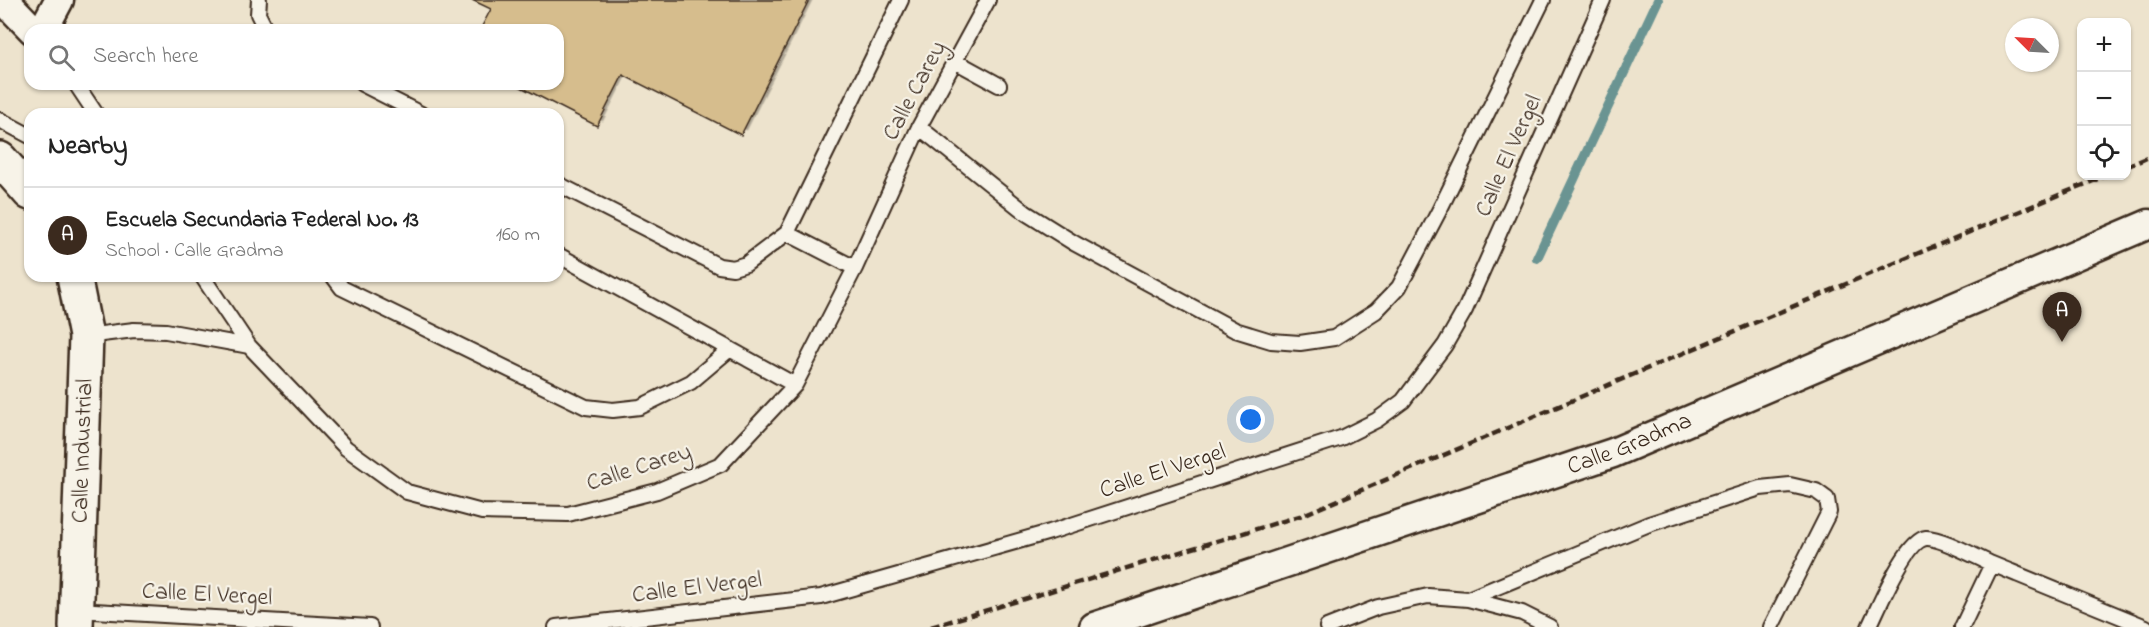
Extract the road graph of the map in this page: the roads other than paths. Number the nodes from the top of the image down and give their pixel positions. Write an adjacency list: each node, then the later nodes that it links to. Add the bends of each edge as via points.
1 (4, 0): 8 (street)
2 (59, 0): 9 (street)
3 (259, 0): 10 (lane, via 258,14)
4 (901, 0): 24 (lane)
5 (988, 0): 11 (lane, Calle Carey)
6 (1543, 0): 18 (lane, via 1399,287 1376,311 1334,338 1300,343 1271,341 1235,330 1026,213)
7 (1604, 0): 38 (lane, Calle El Vergel, via 1465,310 1445,345 1403,401 1377,420 1341,438 1050,532 822,597)
8 (27, 24)
9 (46, 24)
10 (263, 24)
11 (955, 61): 12 (lane); 18 (lane, Calle Carey)
12 (999, 85)
13 (80, 90): 15 (lane)
14 (374, 90): 16 (lane)
15 (92, 108)
16 (409, 108)
17 (0, 120): 19 (lane)
18 (919, 127): 26 (lane, Calle Carey)
19 (24, 133)
20 (0, 159): 21 (main road)
21 (24, 185)
22 (564, 187): 24 (lane, via 719,266 733,268 746,264)
23 (2149, 224): 39 (street, Calle Gradma, via 1613,453)
24 (787, 233): 26 (lane)
25 (564, 258): 32 (lane)
26 (855, 268): 33 (lane, Calle Carey)
27 (75, 282): 30 (main road, Calle Industrial)
28 (205, 282): 31 (lane, Calle Carey)
29 (338, 282): 32 (lane, via 342,288 586,407 640,407 691,382)
30 (86, 336): 31 (lane, via 166,331); 36 (main road, Calle Industrial)
31 (249, 346): 33 (lane, Calle Carey, via 346,448 407,492 482,512 568,514 657,491 721,464)
32 (730, 350): 33 (lane)
33 (795, 385)
34 (1992, 564): 43 (lane, via 1938,541 1926,538 1914,543); 44 (lane); 45 (lane)
35 (1468, 599): 40 (lane, via 1428,596 1378,607); 41 (lane, via 1522,613); 42 (lane, via 1649,524 1760,488 1791,485 1816,490 1827,499 1829,512)
36 (77, 618): 37 (lane, Calle El Vergel)
37 (370, 627)
38 (556, 627)
39 (1094, 627)
40 (1327, 627)
41 (1550, 627)
42 (1771, 627)
43 (1869, 627)
44 (1962, 627)
45 (2146, 627)

